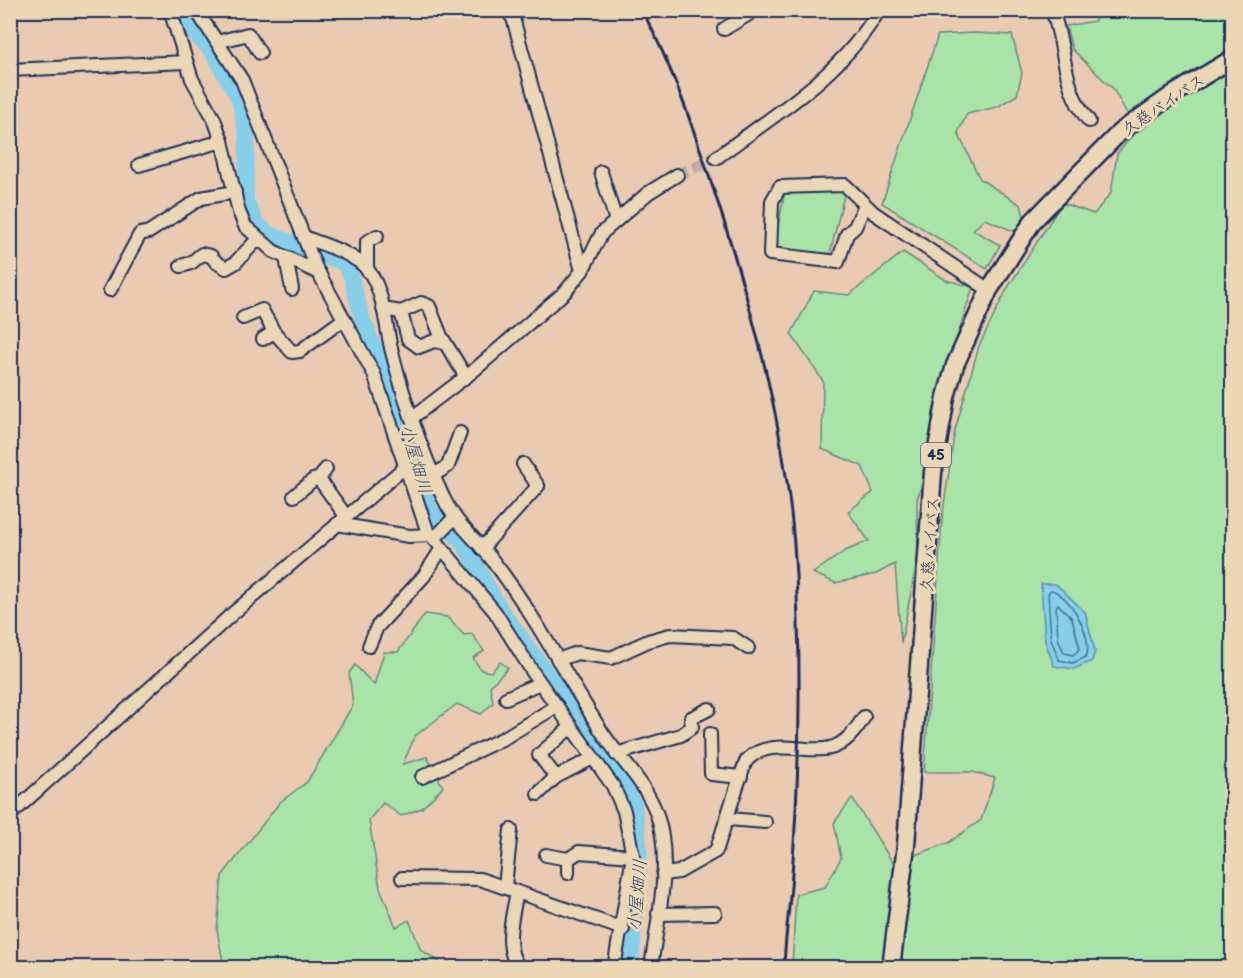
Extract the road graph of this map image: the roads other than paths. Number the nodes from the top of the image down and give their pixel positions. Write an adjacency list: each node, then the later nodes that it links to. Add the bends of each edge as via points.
1 (170, 10): 11 (street)
2 (196, 10): 8 (street)
3 (746, 10): 7 (street, via 749,14)
4 (879, 10): 15 (street, via 863,38 820,82)
5 (1052, 10): 13 (street, via 1068,84 1077,106)
6 (507, 11): 29 (street, via 513,18)
7 (724, 29)
8 (217, 42): 9 (street, via 248,34); 24 (street, via 242,80)
9 (260, 53)
10 (1233, 59): 32 (highway, 久慈バイパス / 45, via 1172,94 1114,138 1033,221)
11 (186, 62): 12 (street); 14 (street)
12 (10, 70)
13 (1089, 121)
14 (222, 141): 16 (street); 19 (street)
15 (716, 158)
16 (139, 165)
17 (601, 172): 21 (street)
18 (676, 175): 21 (street)
19 (235, 192): 23 (street, via 239,213); 31 (street, via 201,198 140,234)
20 (865, 205): 20 (street, via 845,185 780,187 772,201 770,254 838,262 847,234 855,227); 32 (street)
21 (616, 221): 29 (street, via 602,233)
22 (377, 236): 27 (street, via 367,242)
23 (257, 240): 25 (street); 26 (street, via 226,267 202,254)
24 (305, 241): 27 (street, via 353,259); 28 (street)
25 (286, 258): 28 (street); 30 (street)
26 (181, 266)
27 (367, 270): 33 (street)
28 (317, 271): 36 (street)
29 (582, 271): 40 (street, via 565,292)
30 (292, 289)
31 (110, 290)
32 (989, 290): 84 (highway, 久慈バイパス / 45, via 955,365 933,472 906,845)
33 (384, 309): 34 (street); 41 (street, via 391,348)
34 (401, 312): 39 (street, via 408,339 419,347 434,341); 39 (street, via 421,303 429,306)
35 (243, 318): 37 (street, via 262,310)
36 (344, 319): 37 (street, via 300,351 292,352); 44 (street, via 374,375)
37 (274, 332): 38 (street)
38 (263, 339)
39 (445, 343): 40 (street)
40 (466, 377): 41 (street)
41 (413, 417): 45 (street)
42 (460, 433): 45 (street, via 448,466)
43 (523, 464): 50 (street, via 538,486)
44 (405, 467): 47 (street); 49 (street)
45 (434, 475): 48 (street)
46 (294, 496): 47 (street, via 322,474)
47 (341, 520): 49 (street); 67 (street)
48 (452, 520): 49 (street); 50 (street)
49 (436, 539): 51 (street, via 424,576 377,627); 54 (street, via 495,612)
50 (482, 548): 53 (street)
51 (369, 646)
52 (748, 648): 53 (street, via 733,638 670,635 610,658 577,653)
53 (558, 660): 61 (street)
54 (540, 683): 55 (street); 56 (street)
55 (506, 698)
56 (557, 706): 59 (street); 63 (street, via 504,738)
57 (709, 709): 61 (street, via 692,718 692,727 681,735)
58 (864, 717): 65 (street, via 854,733 835,747 771,748 748,758)
59 (571, 727): 62 (street); 64 (street, via 539,755)
60 (710, 734): 65 (street, via 711,774)
61 (616, 754): 75 (street, via 641,783 657,816)
62 (593, 758): 64 (street); 72 (street, via 613,786 624,811)
63 (422, 777)
64 (556, 777): 66 (street)
65 (741, 777): 68 (street)
66 (538, 794)
67 (10, 815)
68 (728, 819): 69 (street); 75 (street, via 716,851 679,872)
69 (765, 822)
70 (511, 830): 77 (street)
71 (546, 855): 73 (street)
72 (633, 856): 73 (street, via 579,852); 80 (street)
73 (568, 858): 74 (street)
74 (568, 873)
75 (663, 874): 79 (street)
76 (402, 878): 77 (street, via 480,879)
77 (511, 889): 80 (street); 81 (street, via 510,942)
78 (716, 913): 79 (street)
79 (658, 914): 83 (street)
80 (623, 929): 82 (street)
81 (520, 968)
82 (614, 968)
83 (651, 968)
84 (891, 968)

